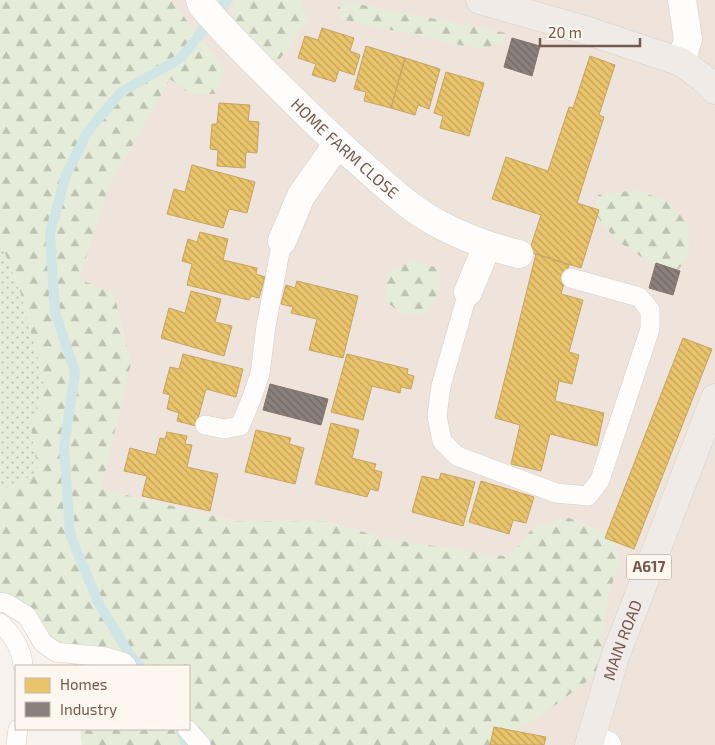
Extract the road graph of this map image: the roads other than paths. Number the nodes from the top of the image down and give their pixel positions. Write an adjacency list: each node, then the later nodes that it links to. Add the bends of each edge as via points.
1 (480, 0): 4 (highway)
2 (682, 0): 4 (street, via 688,39)
3 (201, 3): 6 (street, HOME FARM CLOSE, via 224,32)
4 (681, 62): 5 (highway)
5 (715, 90)
6 (338, 143): 7 (street, via 301,196); 8 (street, HOME FARM CLOSE, via 405,201 434,221)
7 (282, 241): 13 (lane, via 260,374 252,400 240,426 224,429)
8 (487, 246): 9 (street, HOME FARM CLOSE); 11 (street)
9 (519, 254)
10 (571, 278): 11 (lane, via 638,297 650,310 650,329 613,443 600,480 588,496 556,493 457,456 442,441 436,416 441,386)
11 (468, 292)
12 (715, 398): 19 (highway, MAIN ROAD / A617, via 614,657)
13 (205, 425)
14 (0, 602): 17 (lane, via 27,616 43,643 56,652 106,657)
15 (0, 622): 16 (lane, via 12,633)
16 (23, 665)
17 (126, 665)
18 (18, 730): 20 (lane)
19 (596, 743)
20 (16, 745)

